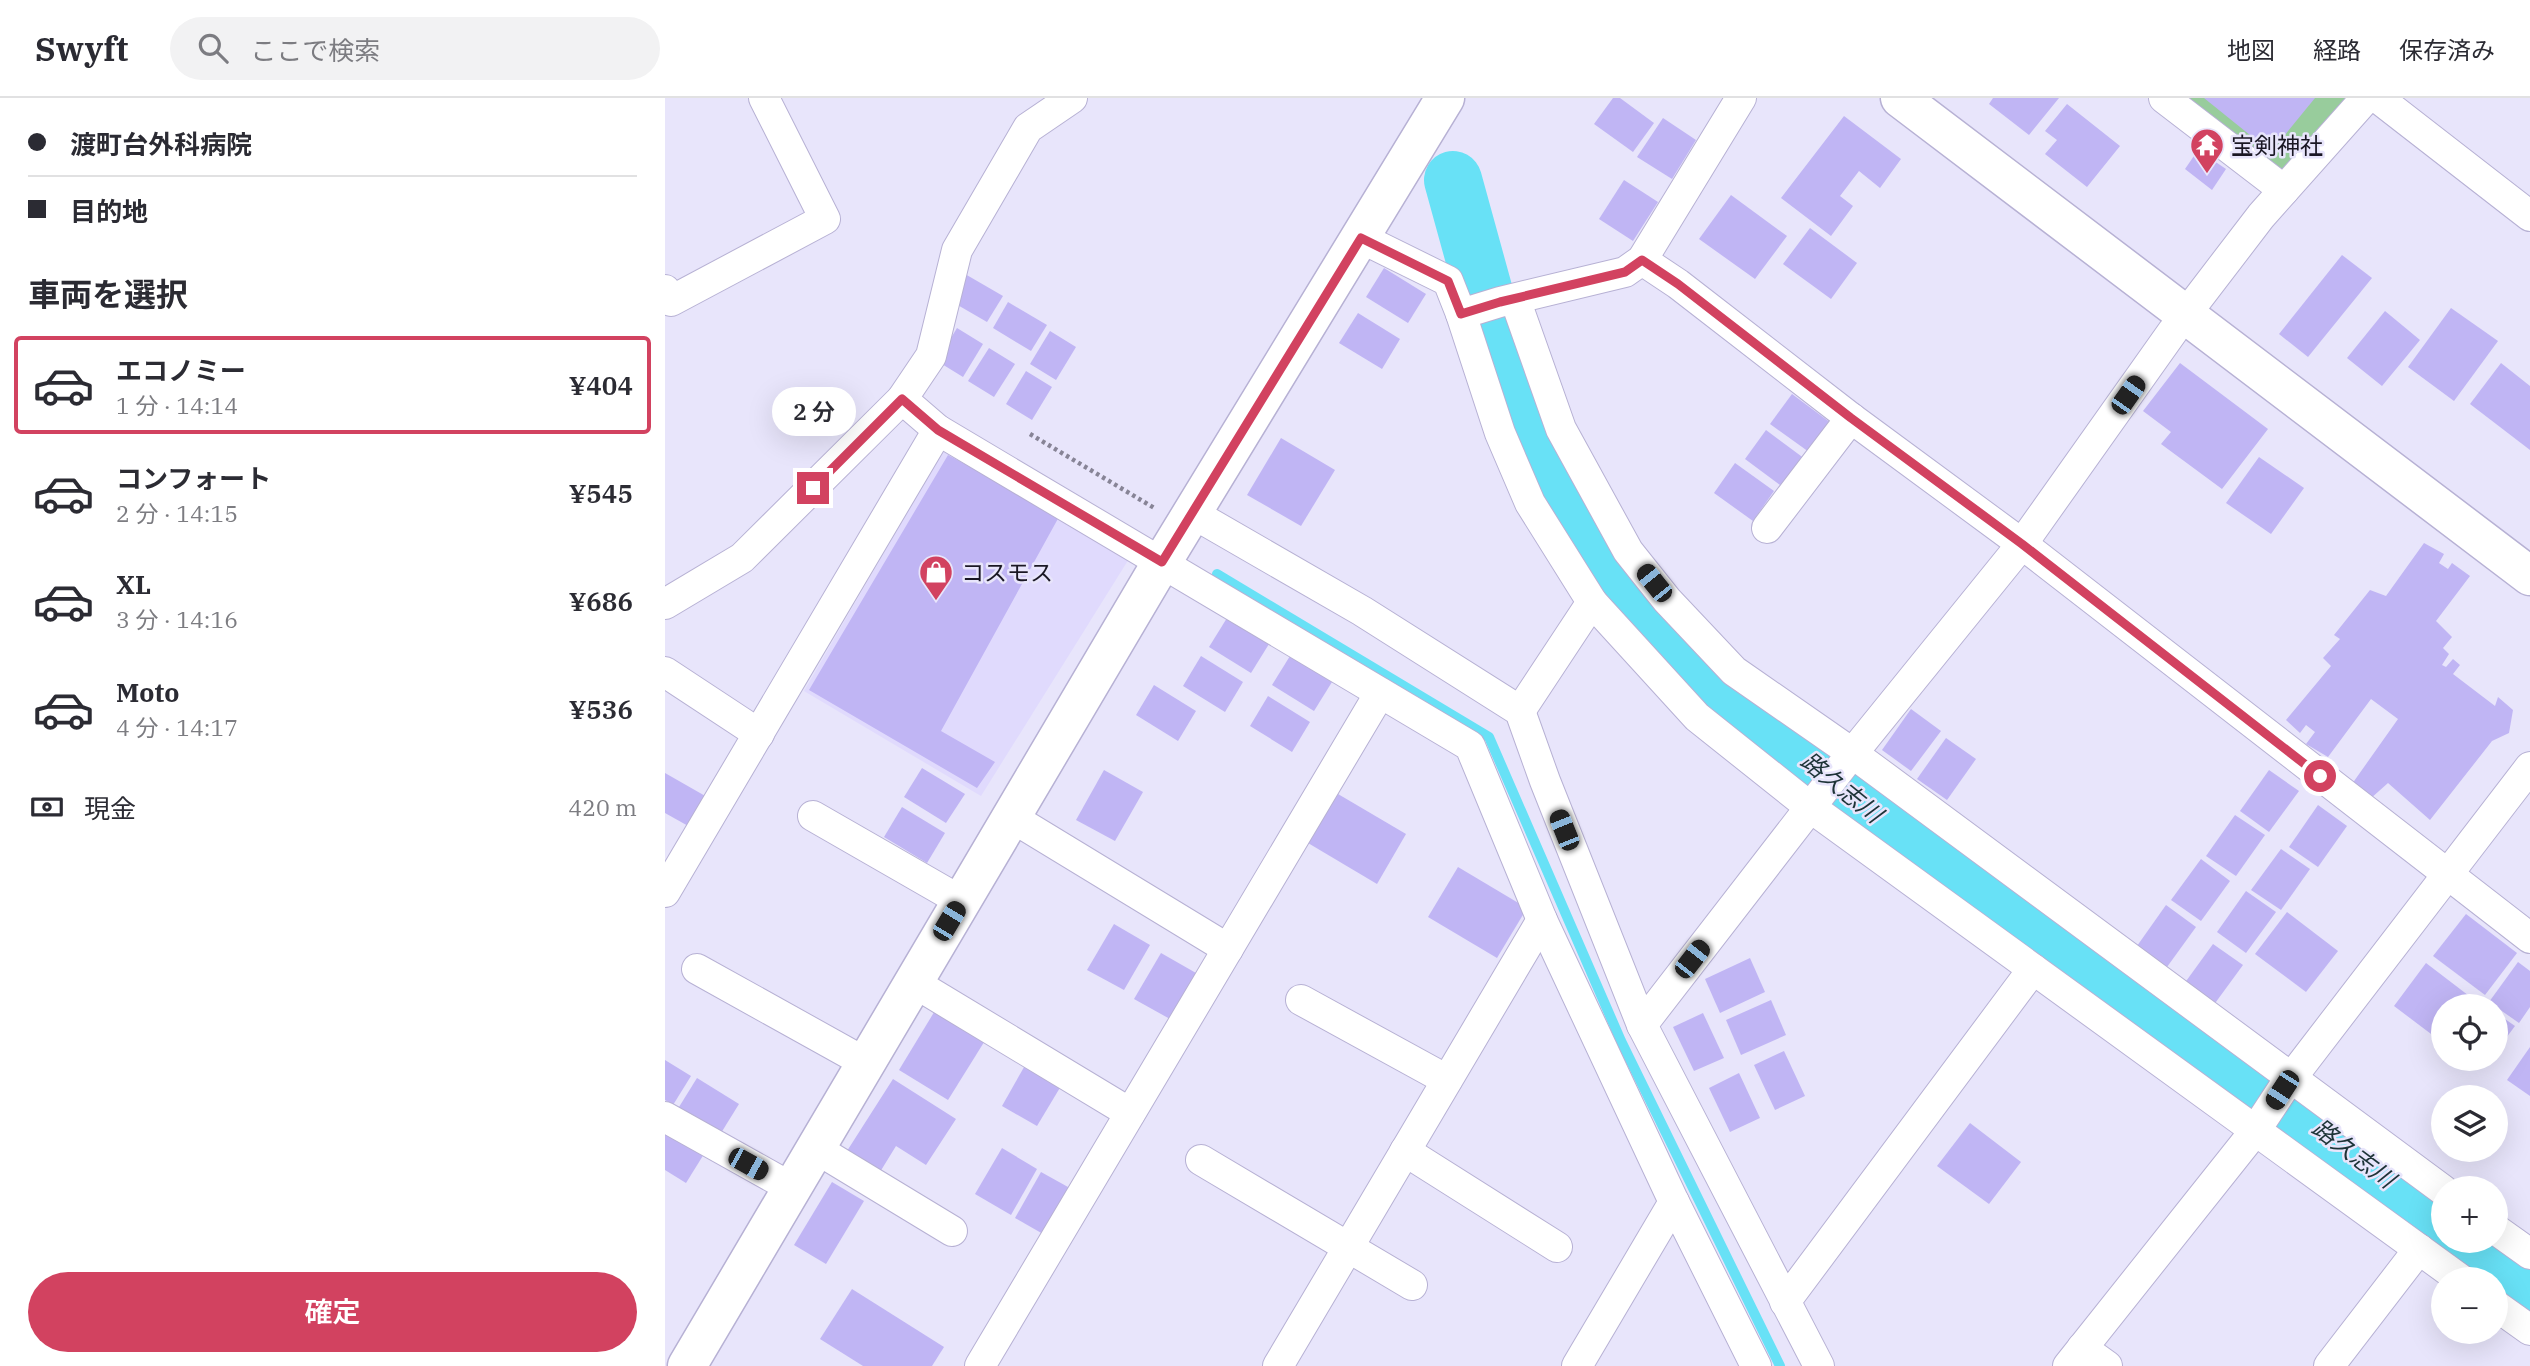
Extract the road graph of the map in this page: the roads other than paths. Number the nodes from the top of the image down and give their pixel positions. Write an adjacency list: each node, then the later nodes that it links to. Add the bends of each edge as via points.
1 (764, 98): 13 (street, via 825,219 671,301)
2 (1072, 98): 16 (street, via 1028,128 957,250 932,356)
3 (1445, 98): 11 (street)
4 (1741, 98): 12 (street)
5 (1900, 98): 15 (street)
6 (2164, 98): 9 (street)
7 (2366, 98): 9 (street)
8 (2378, 98): 10 (street)
9 (2284, 190): 15 (street)
10 (2530, 216)
11 (1361, 238): 14 (street); 19 (street)
12 (1642, 260): 14 (street, via 1625,272); 17 (street)
13 (665, 290)
14 (1489, 306): 24 (street, via 1500,433 1530,503); 30 (street, via 1628,551 1734,671)
15 (2185, 315): 21 (street); 23 (street)
16 (902, 399): 18 (street); 25 (street, via 742,558)
17 (1851, 418): 20 (street); 21 (street)
18 (938, 430): 22 (street); 29 (street)
19 (1175, 511): 22 (street); 28 (street, via 1362,611)
20 (1767, 527)
21 (2022, 544): 30 (street); 36 (street)
22 (1162, 562): 27 (street); 34 (street)
23 (2530, 576)
24 (1592, 602): 28 (street); 32 (street, via 1697,717)
25 (665, 604)
26 (665, 672): 29 (street)
27 (1380, 693): 38 (street, via 1470,746); 40 (street)
28 (1520, 711): 45 (street)
29 (758, 734): 35 (street)
30 (1848, 759): 32 (street); 48 (street)
31 (2530, 767): 36 (street)
32 (1815, 801): 41 (street); 45 (street)
33 (813, 816): 37 (street)
34 (1011, 817): 37 (street); 40 (street)
35 (670, 874)
36 (2448, 876): 39 (street); 48 (street)
37 (961, 901): 43 (street)
38 (1542, 920): 47 (street); 57 (street)
39 (2530, 938)
40 (1228, 949): 49 (street)
41 (2032, 968): 51 (street); 66 (street)
42 (697, 969): 46 (street)
43 (913, 982): 46 (street); 49 (street)
44 (1301, 1000): 47 (street)
45 (1641, 1025): 66 (street)
46 (866, 1063): 52 (street)
47 (1447, 1080): 53 (street)
48 (2287, 1084): 51 (street); 55 (street)
49 (1130, 1113): 71 (street)
50 (665, 1117): 56 (street)
51 (2260, 1125): 62 (street); 69 (street)
52 (815, 1148): 56 (street); 58 (street)
53 (1405, 1151): 60 (street); 61 (street)
54 (1201, 1160): 60 (street)
55 (2431, 1182)
56 (792, 1188): 70 (street)
57 (1674, 1202): 73 (street); 74 (street)
58 (953, 1231)
59 (2508, 1238): 63 (street)
60 (1348, 1247): 65 (street); 72 (street)
61 (1557, 1247)
62 (2419, 1250): 64 (street); 77 (street)
63 (2530, 1254)
64 (2443, 1267)
65 (1412, 1286)
66 (1785, 1302): 75 (street)
67 (2508, 1314): 68 (street)
68 (2530, 1330)
69 (2075, 1357): 76 (street)
70 (687, 1366)
71 (980, 1366)
72 (1278, 1366)
73 (1577, 1366)
74 (1756, 1366)
75 (1819, 1366)
76 (2107, 1366)
77 (2329, 1366)

